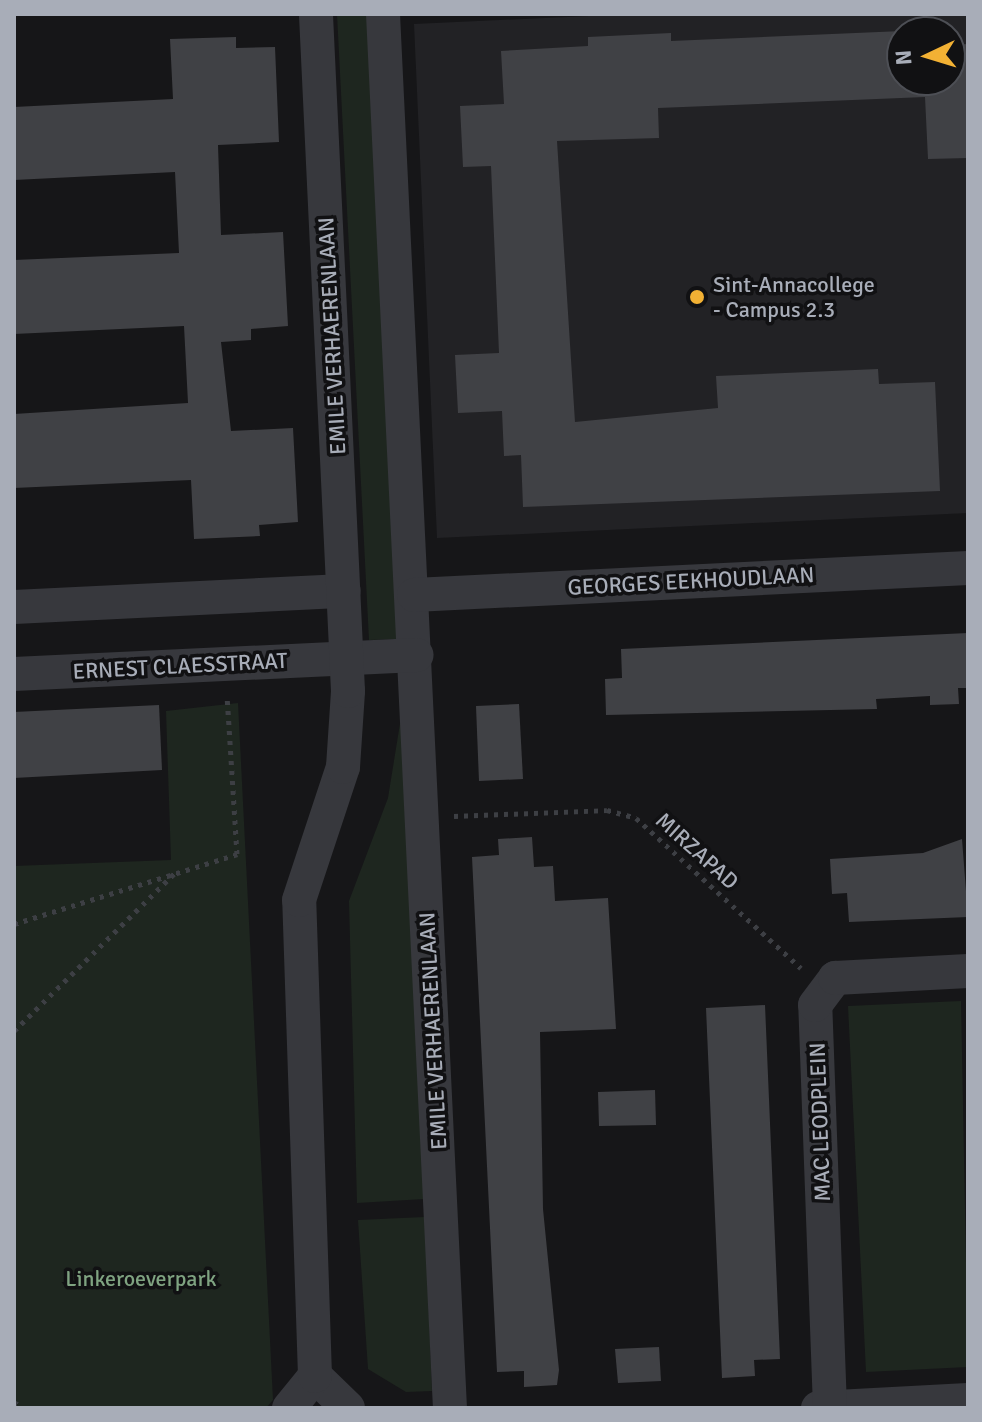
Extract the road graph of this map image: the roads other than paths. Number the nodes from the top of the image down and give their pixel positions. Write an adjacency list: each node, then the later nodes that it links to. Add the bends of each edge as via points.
1 (316, 14): 4 (street, EMILE VERHAERENLAAN)
2 (383, 14): 5 (street, EMILE VERHAERENLAAN)
3 (968, 568): 5 (street, GEORGES EEKHOUDLAAN)
4 (344, 591): 6 (street); 8 (street, EMILE VERHAERENLAAN)
5 (414, 595): 7 (street, EMILE VERHAERENLAAN)
6 (14, 607)
7 (417, 655): 8 (street); 15 (street, EMILE VERHAERENLAAN)
8 (347, 658): 9 (street, ERNEST CLAESSTRAAT); 11 (street, EMILE VERHAERENLAAN, via 343,767 306,876 297,939)
9 (14, 674)
10 (968, 971): 17 (street, MAC LEODPLEIN, via 835,978 822,988 815,1005)
11 (315, 1376): 13 (street); 14 (street)
12 (968, 1400): 17 (street)
13 (289, 1408)
14 (348, 1408)
15 (450, 1408)
16 (818, 1408): 17 (street)
17 (830, 1408)

